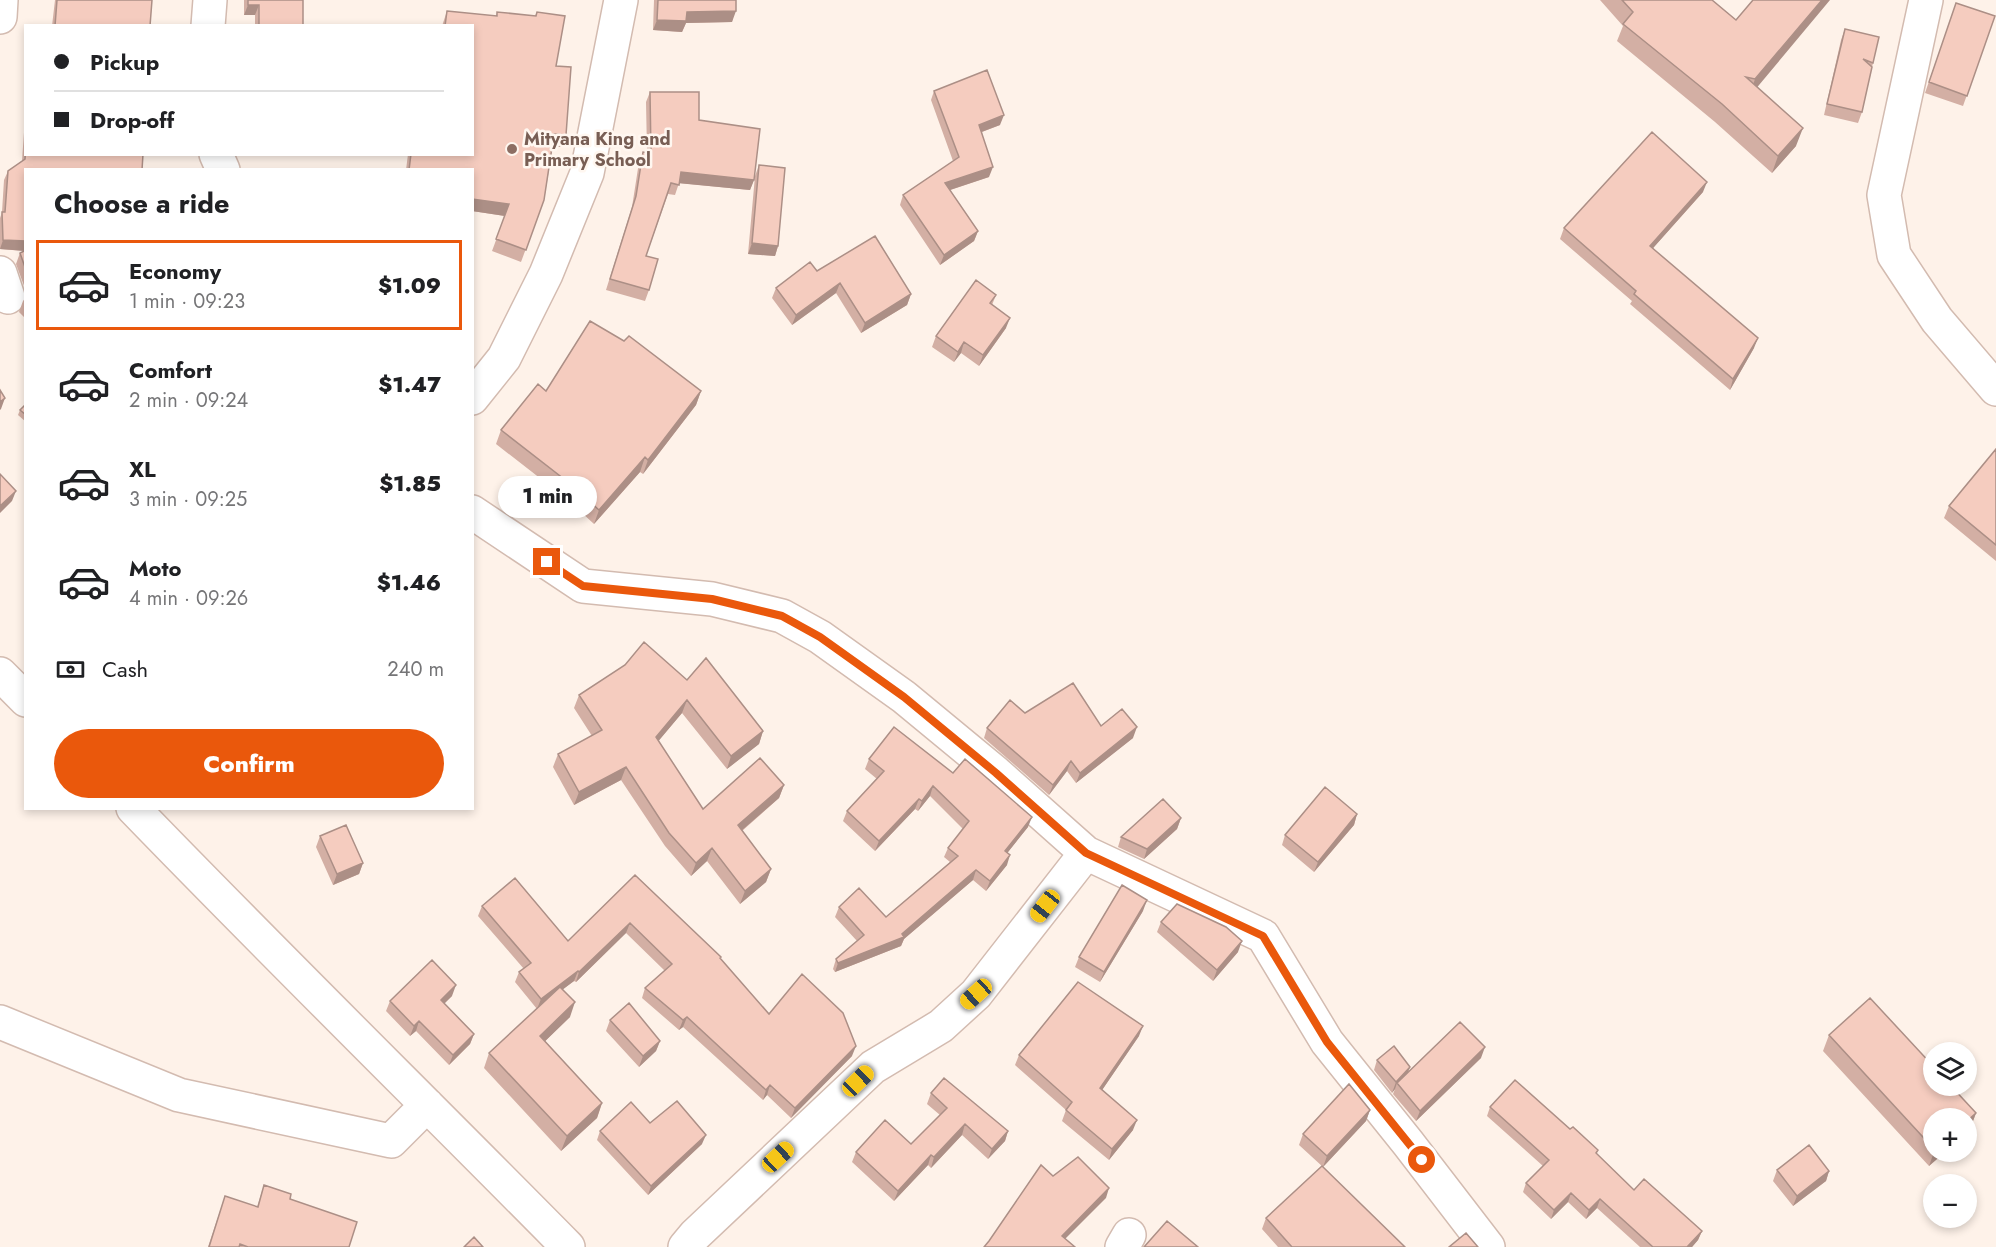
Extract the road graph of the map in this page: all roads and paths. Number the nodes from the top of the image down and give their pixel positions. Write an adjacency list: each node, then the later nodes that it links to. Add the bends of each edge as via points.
1 (1, 0): 5 (street)
2 (210, 0): 6 (street)
3 (621, 0): 8 (street, via 587,173 546,274 504,358)
4 (1926, 0): 7 (street, via 1884,195 1894,255 1937,320)
5 (0, 17)
6 (208, 24)
7 (1996, 389)
8 (474, 396)
9 (474, 513): 13 (street, via 583,586 712,599 782,616 820,637 904,697)
10 (0, 674): 11 (street)
11 (24, 698)
12 (135, 810): 15 (street)
13 (1086, 853): 17 (street, via 976,994 941,1026 873,1066); 18 (street, via 1263,936 1327,1042)
14 (0, 1022): 15 (street, via 179,1095 391,1141)
15 (427, 1105): 16 (street)
16 (568, 1247)
17 (685, 1247)
18 (1488, 1247)

